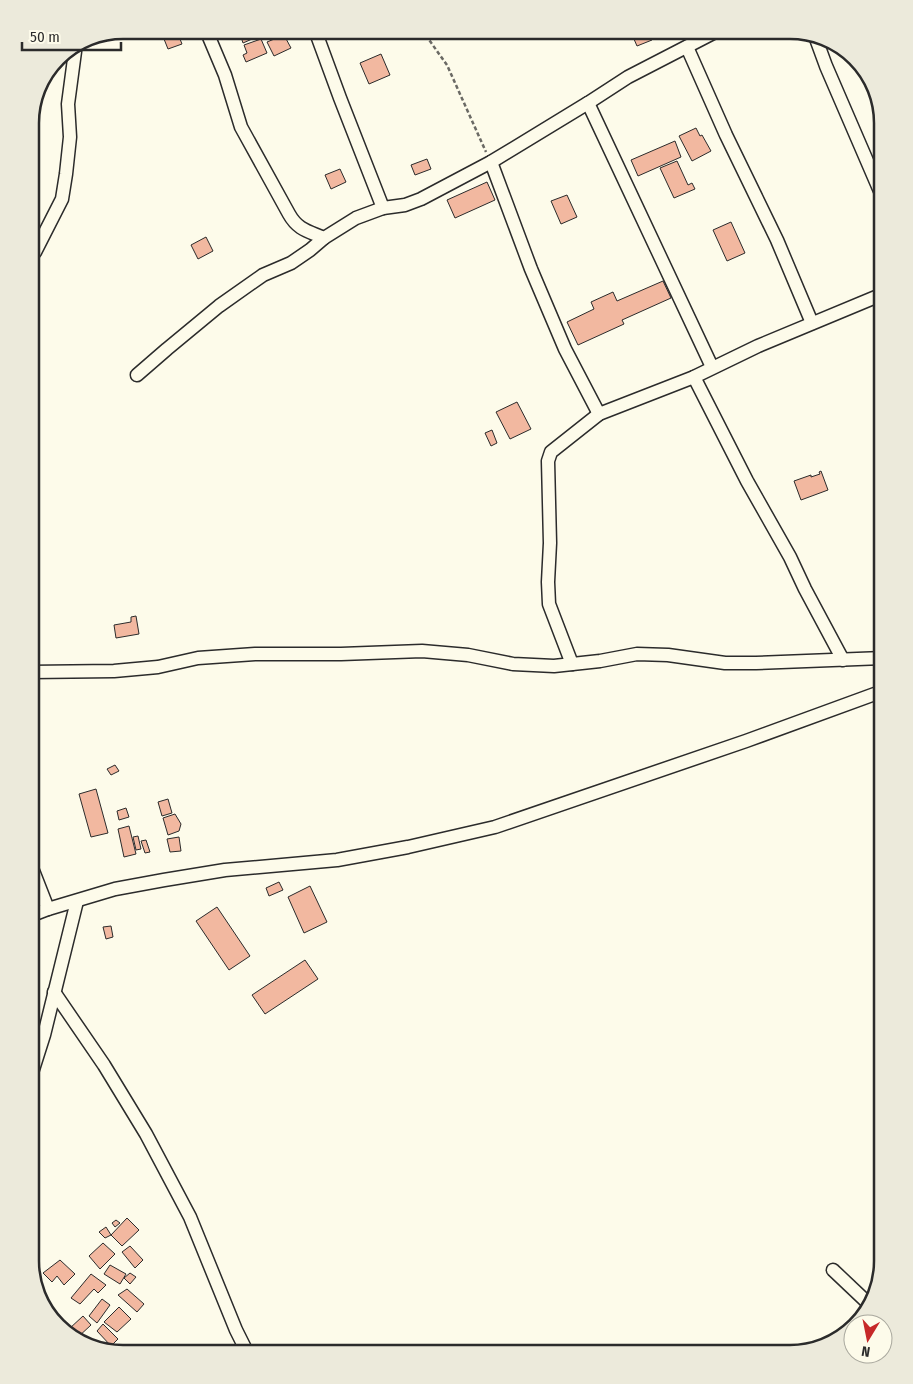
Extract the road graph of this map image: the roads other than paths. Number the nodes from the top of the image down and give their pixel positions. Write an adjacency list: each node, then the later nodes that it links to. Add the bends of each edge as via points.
1 (210, 39): 11 (street, via 242,127 294,223)
2 (318, 39): 10 (street)
3 (702, 39): 5 (street)
4 (818, 43): 9 (street)
5 (687, 47): 7 (street, via 628,77); 14 (street)
6 (75, 54): 12 (street, via 68,104 70,137 62,199)
7 (588, 103): 8 (street); 15 (street)
8 (490, 162): 10 (street, via 405,205); 18 (street, via 565,349)
9 (874, 177)
10 (383, 208): 11 (street, via 356,218)
11 (324, 238): 16 (street, via 291,263 264,275 219,306)
12 (39, 244)
13 (874, 298): 14 (street)
14 (812, 323): 15 (street)
15 (712, 367): 17 (street)
16 (137, 375)
17 (694, 377): 18 (street); 20 (street)
18 (599, 414): 21 (street, via 551,452 548,461 549,604)
19 (874, 658): 20 (street)
20 (843, 660): 21 (street, via 756,664 637,654)
21 (572, 664): 22 (street, via 513,664 468,655 422,651 255,654 198,658 158,667 114,671)
22 (39, 672)
23 (874, 694): 25 (street, via 495,827 337,860 225,870 114,889)
24 (39, 886): 26 (street)
25 (76, 901): 26 (street); 28 (street)
26 (48, 909): 27 (street)
27 (39, 912)
28 (54, 992): 29 (street); 32 (street, via 146,1134 190,1217)
29 (39, 1051)
30 (833, 1270): 31 (street)
31 (865, 1300)
32 (244, 1345)

